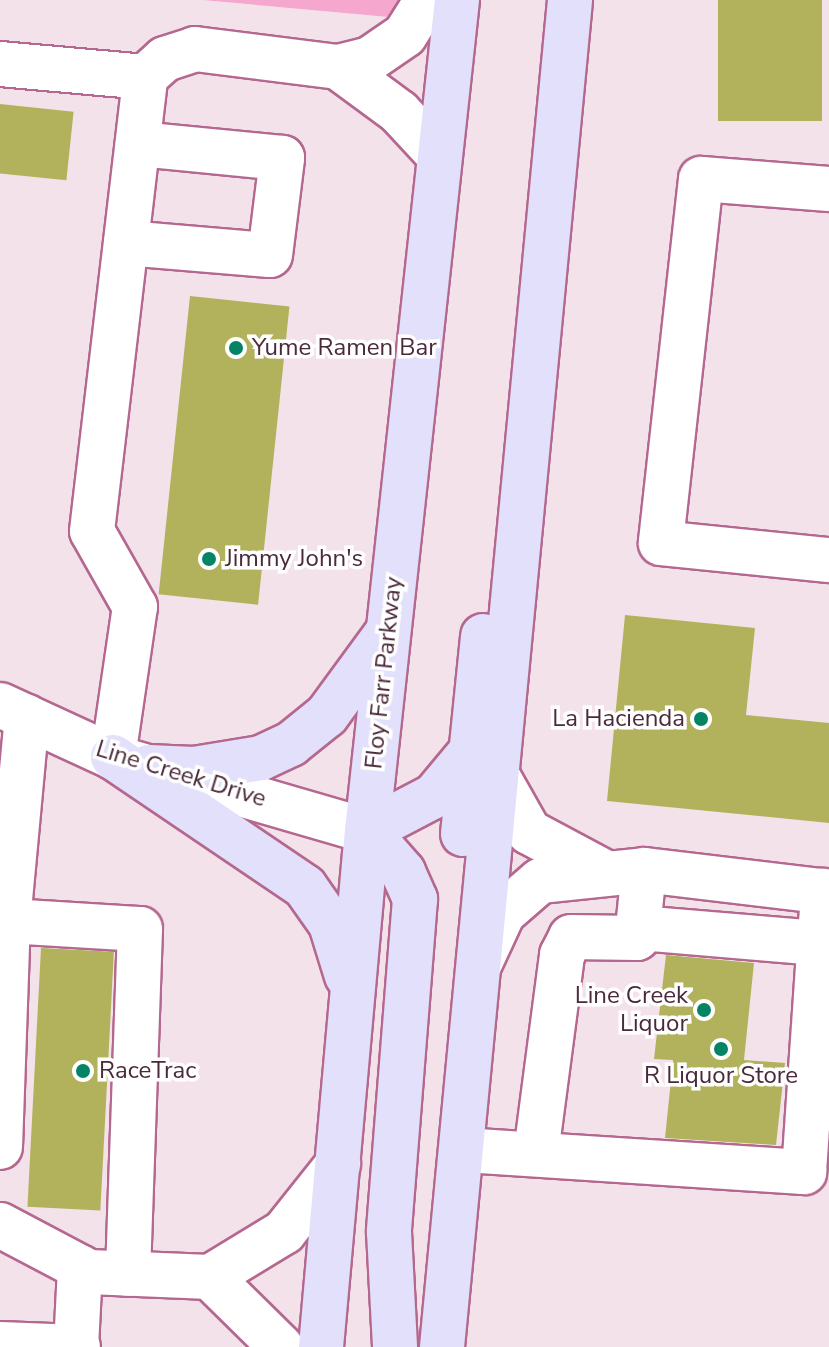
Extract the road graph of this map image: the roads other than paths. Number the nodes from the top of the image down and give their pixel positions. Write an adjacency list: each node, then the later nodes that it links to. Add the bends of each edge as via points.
1 (427, 0): 5 (street, via 405,35 370,59)
2 (457, 0): 8 (main road, Floy Farr Parkway)
3 (570, 0): 15 (main road, via 541,293 515,392)
4 (0, 64): 6 (street)
5 (338, 67): 6 (street, via 195,49 165,59); 8 (street, via 399,112)
6 (145, 77): 7 (street)
7 (138, 144): 10 (street); 10 (street, via 282,158 270,255)
8 (437, 153): 12 (main road, Floy Farr Parkway)
9 (829, 189): 11 (street, via 701,179 661,543)
10 (126, 243): 14 (street, via 92,531 135,607)
11 (829, 560)
12 (389, 631): 14 (main road, via 327,715 291,744 261,758 194,769); 16 (main road, Floy Farr Parkway)
13 (13, 711): 14 (street, Line Creek Drive); 19 (street)
14 (131, 762): 16 (street, Line Creek Drive); 23 (main road, via 305,887 331,924)
15 (483, 765): 16 (main road); 17 (street, via 529,832); 22 (main road); 37 (main road, via 425,1294)
16 (367, 831): 23 (main road, Floy Farr Parkway); 36 (main road, via 403,872 415,899 390,1217)
17 (625, 872): 18 (street); 20 (street); 22 (street, via 528,886 503,913)
18 (826, 892): 21 (street)
19 (8, 921): 24 (street); 30 (street, via 140,929)
20 (624, 933): 21 (street); 26 (street, via 571,937 562,955)
21 (819, 943): 26 (street, via 804,1172)
22 (479, 965): 25 (main road)
23 (353, 994): 27 (main road, Floy Farr Parkway)
24 (0, 1147)
25 (464, 1150): 26 (street); 38 (main road)
26 (536, 1153)
27 (338, 1164): 31 (street, via 284,1232); 35 (main road, Floy Farr Parkway)
28 (0, 1225): 29 (street)
29 (80, 1267): 30 (street); 33 (street)
30 (128, 1274): 31 (street)
31 (210, 1277): 34 (street)
32 (0, 1344): 33 (street)
33 (77, 1347)
34 (281, 1347)
35 (321, 1347)
36 (395, 1347)
37 (428, 1347)
38 (442, 1347)

